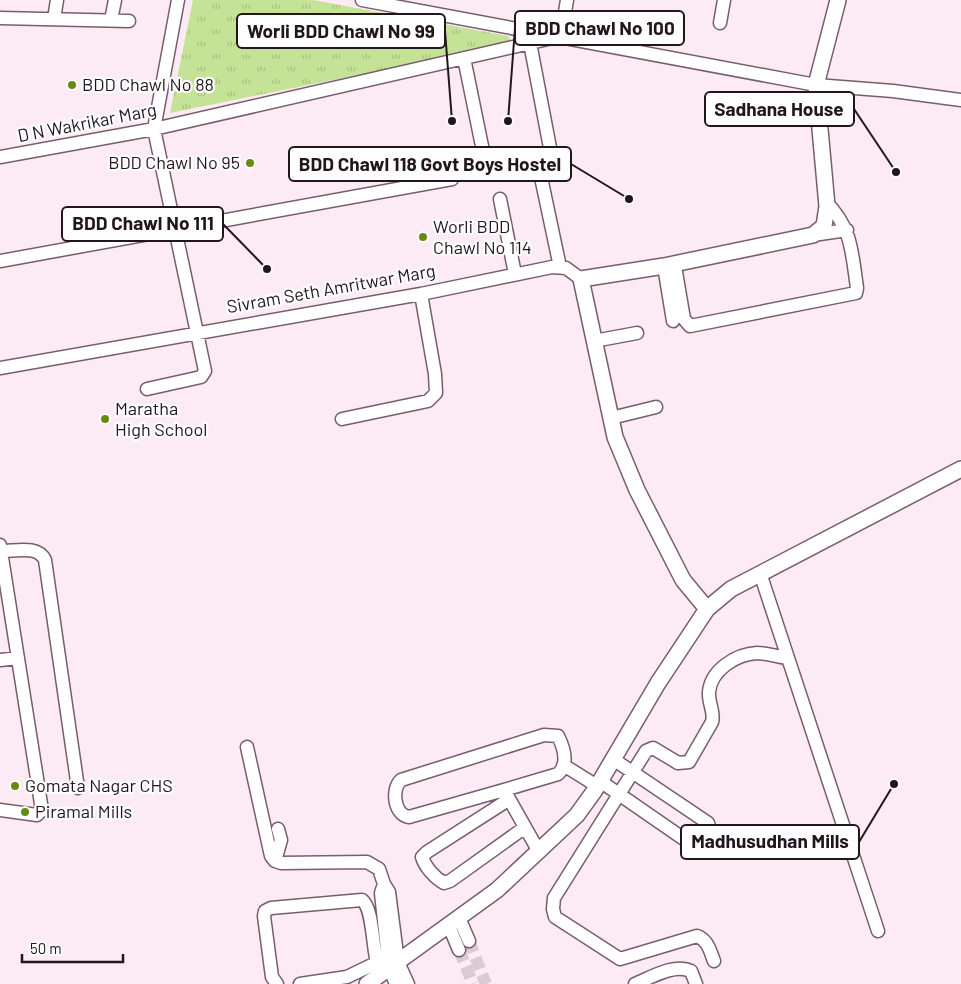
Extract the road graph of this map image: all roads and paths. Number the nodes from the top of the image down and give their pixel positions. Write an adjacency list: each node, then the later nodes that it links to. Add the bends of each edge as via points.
1 (57, 0): 9 (street)
2 (115, 0): 10 (street)
3 (178, 0): 18 (street)
4 (362, 0): 13 (street)
5 (567, 0): 13 (street)
6 (724, 0): 12 (street)
7 (838, 0): 16 (street)
8 (0, 18): 9 (street)
9 (54, 20): 10 (street)
10 (111, 20): 11 (street)
11 (129, 20)
12 (720, 23)
13 (561, 36): 14 (street, D N Wakrikar Marg); 16 (street)
14 (530, 43): 15 (street, D N Wakrikar Marg); 28 (street, via 551,153 551,165 542,182)
15 (464, 58): 18 (street, D N Wakrikar Marg); 19 (street)
16 (816, 85): 17 (street); 23 (street)
17 (961, 100)
18 (154, 129): 20 (street, D N Wakrikar Marg); 24 (street)
19 (483, 151)
20 (0, 157)
21 (452, 179): 24 (street)
22 (500, 200): 30 (street)
23 (826, 202): 25 (street); 26 (street, via 824,226)
24 (174, 229): 27 (street); 34 (street)
25 (847, 230): 26 (street); 29 (street, via 856,293 690,326 684,319)
26 (813, 235): 29 (street)
27 (0, 261)
28 (560, 268): 30 (street, Sivram Seth Amritwar Marg, via 552,266); 31 (street, via 566,268)
29 (670, 269): 31 (street); 33 (street)
30 (515, 274): 32 (street, Sivram Seth Amritwar Marg)
31 (581, 279): 36 (street)
32 (421, 294): 34 (street, Sivram Seth Amritwar Marg); 41 (street, via 436,393 428,401)
33 (673, 321)
34 (196, 332): 37 (street, Sivram Seth Amritwar Marg); 38 (street, via 204,375)
35 (637, 333): 36 (street)
36 (594, 341): 40 (street)
37 (0, 368)
38 (147, 389)
39 (656, 408): 40 (street)
40 (611, 418): 45 (street, via 615,437 637,490 683,580)
41 (342, 419)
42 (961, 469): 44 (street)
43 (0, 548): 46 (street); 55 (street, via 36,550 45,560)
44 (760, 573): 45 (street, via 731,589); 48 (street)
45 (707, 609): 51 (street)
46 (6, 614): 47 (street)
47 (18, 658): 49 (street); 58 (street, via 42,810 37,815)
48 (788, 658): 53 (street, via 757,653 742,656 722,667 710,686 712,722 689,762 678,763 657,750 649,749); 64 (street)
49 (0, 660)
50 (247, 747): 62 (street, via 271,856)
51 (613, 759): 53 (street); 54 (street)
52 (565, 766): 54 (street); 57 (street, via 558,774); 57 (street, via 560,740 552,734 401,780 395,790 399,812 409,817)
53 (634, 772): 56 (street); 56 (street, via 708,822 710,830 701,844 694,846)
54 (599, 784): 56 (street); 61 (street, via 577,815)
55 (78, 788)
56 (620, 794): 67 (street, via 554,898 555,917 620,959 697,936 708,944)
57 (506, 796): 59 (street); 59 (street, via 427,852 422,857 423,862 438,879 450,882)
58 (0, 810)
59 (524, 828): 61 (street)
60 (278, 829): 62 (street, via 281,840)
61 (538, 850): 63 (street, via 497,890)
62 (275, 861): 68 (street, via 281,864 366,862 379,869 384,884 381,893)
63 (454, 922): 65 (street); 66 (street); 68 (street)
64 (878, 930)
65 (469, 941)
66 (459, 950)
67 (714, 961)
68 (386, 966): 69 (street); 70 (street, via 368,908 362,900 271,908 264,916 272,976); 72 (street); 73 (street); 74 (street)
69 (349, 981): 71 (street)
70 (277, 984)
71 (300, 984)
72 (367, 984)
73 (396, 984)
74 (408, 984)
75 (635, 984): 76 (street, via 684,968 690,971)
76 (696, 984)

